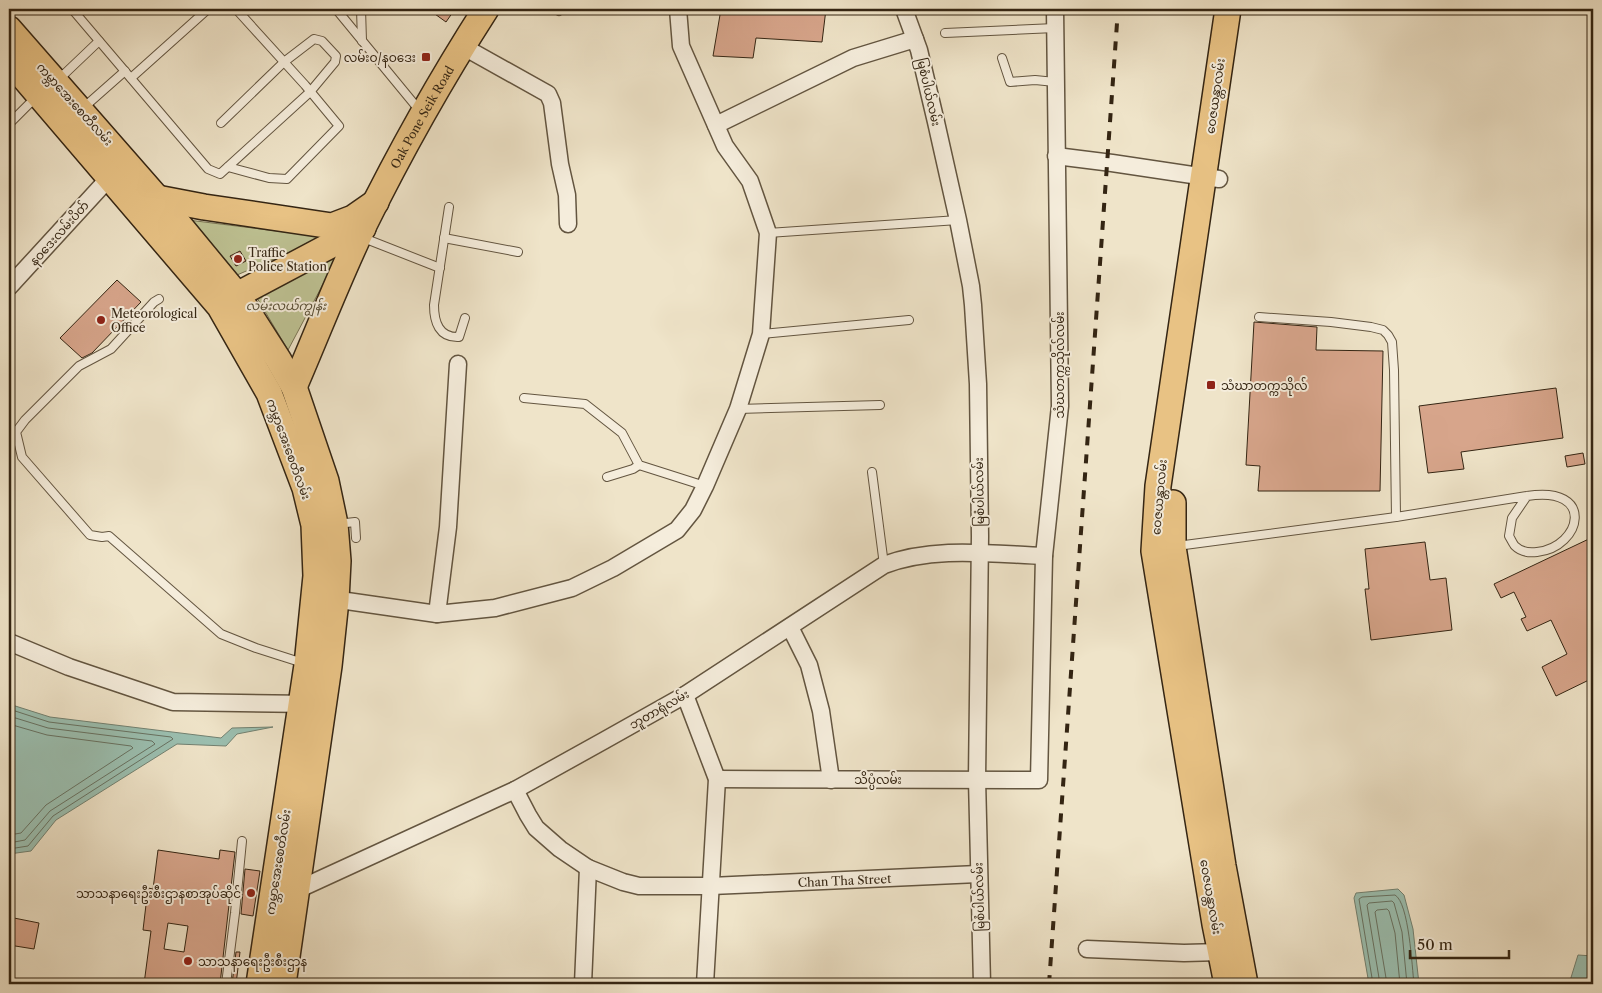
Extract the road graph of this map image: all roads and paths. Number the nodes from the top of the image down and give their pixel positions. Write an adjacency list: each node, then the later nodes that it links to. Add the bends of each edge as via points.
1 (72, 9): 18 (lane)
2 (208, 9): 25 (lane)
3 (236, 9): 23 (lane)
4 (336, 9): 19 (lane)
5 (361, 9): 19 (lane)
6 (486, 9): 20 (main road, Oak Pone Seik Road)
7 (556, 9): 8 (lane)
8 (561, 9)
9 (678, 9): 32 (street, via 681,46)
10 (904, 9): 17 (street, မြစံပါယ်လမ်း)
11 (1055, 9): 14 (street, သံဃတက္ကသိုလ်လမ်း)
12 (1228, 9): 35 (main road, ဝေဇယန္တာလမ်း)
13 (1244, 9): 35 (main road, ဝေဇယန္တာလမ်း)
14 (1055, 28): 16 (lane); 26 (street, သံဃတက္ကသိုလ်လမ်း)
15 (9, 29): 28 (main road, ကမ္ဘာအေးစေတီလမ်း)
16 (945, 33)
17 (915, 39): 32 (street, via 853,58); 40 (street, မြစံပါယ်လမ်း)
18 (99, 40): 24 (lane); 28 (lane)
19 (362, 41): 29 (lane)
20 (462, 46): 29 (main road, Oak Pone Seik Road); 41 (street, via 548,94 567,195)
21 (1002, 58): 26 (lane, via 1010,82)
22 (9, 60): 28 (main road, ကမ္ဘာအေးစေတီလမ်း)
23 (284, 62): 27 (lane); 27 (lane, via 314,39 322,40 336,56 335,62); 30 (lane)
24 (125, 70): 25 (lane); 28 (lane)
25 (131, 78): 34 (lane, via 208,169 220,174)
26 (1055, 82): 33 (street, သံဃတက္ကသိုလ်လမ်း)
27 (310, 92): 34 (lane); 34 (lane, via 339,126 287,179 269,178)
28 (59, 99): 31 (lane); 36 (main road, ကမ္ဘာအေးစေတီလမ်း); 37 (main road, ကမ္ဘာအေးစေတီလမ်း)
29 (423, 114): 38 (main road, Oak Pone Seik Road)
30 (221, 123)
31 (9, 124)
32 (716, 126): 43 (street, via 725,146 750,181)
33 (1056, 156): 35 (street); 69 (street, သံဃတက္ကသိုလ်လမ်း, via 1060,406)
34 (228, 167)
35 (1211, 177): 67 (main road, ဝေဇယန္တာလမ်း, via 1175,484); 89 (main road, ဝေဇယန္တာလမ်း, via 1158,486 1154,551)
36 (109, 178): 47 (street, နဝဒေးလမ်းပိတ်); 49 (main road, ကမ္ဘာအေးစေတီလမ်း)
37 (157, 198): 38 (main road, via 332,226 353,218); 49 (main road, ကမ္ဘာအေးစေတီလမ်း)
38 (376, 202): 42 (main road, Oak Pone Seik Road)
39 (449, 207): 44 (lane)
40 (958, 220): 43 (lane); 68 (street, မြစံပါယ်လမ်း, via 971,286 978,384)
41 (568, 224)
42 (361, 232): 46 (lane); 49 (main road); 55 (main road, Oak Pone Seik Road)
43 (768, 232): 53 (street)
44 (444, 238): 45 (lane); 46 (lane)
45 (518, 252)
46 (440, 268): 51 (lane, via 434,305 437,327 451,337 459,336)
47 (9, 286)
48 (159, 299): 75 (lane, via 110,349 79,366 25,420 16,432 22,458 90,535 109,536 221,634)
49 (229, 301): 55 (main road, ကမ္ဘာအေးစေတီလမ်း, via 278,359); 71 (main road, ကမ္ဘာအေးစေတီလမ်း, via 305,488 314,525 316,576)
50 (1259, 317): 64 (lane, via 1371,327 1388,335 1392,342 1394,370)
51 (465, 318)
52 (909, 320): 53 (lane)
53 (761, 334): 58 (street)
54 (458, 364): 72 (street, via 448,527)
55 (294, 388): 65 (main road, ကမ္ဘာအေးစေတီလမ်း, via 326,480)
56 (524, 398): 59 (lane, via 585,404 622,432)
57 (880, 404): 58 (lane)
58 (738, 409): 62 (street)
59 (639, 465): 61 (lane); 62 (lane)
60 (872, 472): 70 (lane)
61 (607, 477)
62 (705, 486): 72 (street, via 693,510 677,530 572,588 495,608)
63 (1526, 496): 63 (lane, via 1536,494 1562,498 1570,502 1575,511 1574,523 1567,536 1542,552 1528,553 1516,547 1509,536 1512,518); 64 (lane)
64 (1396, 517): 67 (lane)
65 (335, 524): 66 (lane, via 355,522); 71 (main road, ကမ္ဘာအေးစေတီလမ်း, via 338,561)
66 (356, 538)
67 (1173, 547): 97 (main road, ဝေဇယန္တာလမ်း, via 1223,866)
68 (979, 553): 69 (street, ဘူတာရုံလမ်း); 70 (street, ဘူတာရုံလမ်း, via 928,554); 79 (street, မြစံပါယ်လမ်း)
69 (1044, 556): 81 (street, သံဃတက္ကသိုလ်လမ်း)
70 (884, 565): 73 (street, ဘူတာရုံလမ်း)
71 (325, 598): 72 (street); 75 (main road, ကမ္ဘာအေးစေတီလမ်း); 77 (main road, ကမ္ဘာအေးစေတီလမ်း, via 329,666)
72 (436, 614)
73 (790, 627): 76 (street, ဘူတာရုံလမ်း); 80 (street, via 809,665 822,711)
74 (9, 642): 77 (street, via 69,667 173,702)
75 (307, 665): 77 (main road, ကမ္ဘာအေးစေတီလမ်း)
76 (685, 694): 78 (street); 82 (street, ဘူတာရုံလမ်း)
77 (312, 704): 87 (main road, ကမ္ဘာအေးစေတီလမ်း)
78 (718, 779): 80 (street, သိပ္ပံလမ်း); 86 (street)
79 (977, 779): 80 (street, သိပ္ပံလမ်း); 81 (street, သိပ္ပံလမ်း); 85 (street, မြစံပါယ်လမ်း)
80 (831, 780)
81 (1038, 780)
82 (515, 790): 84 (street, Chan Tha Street, via 536,828); 87 (street, ဘူတာရုံလမ်း)
83 (242, 841): 90 (lane)
84 (588, 868): 86 (street, Chan Tha Street, via 639,886); 93 (street)
85 (978, 874): 86 (street, Chan Tha Street); 95 (street, မြစံပါယ်လမ်း)
86 (711, 886): 94 (street)
87 (286, 888): 91 (main road, ကမ္ဘာအေးစေတီလမ်း); 92 (main road, ကမ္ဘာအေးစေတီလမ်း)
88 (1087, 949): 89 (street)
89 (1221, 952): 96 (main road, ဝေဇယန္တာလမ်း)
90 (226, 984)
91 (260, 984)
92 (283, 984)
93 (583, 984)
94 (705, 984)
95 (982, 984)
96 (1227, 984)
97 (1245, 984)

